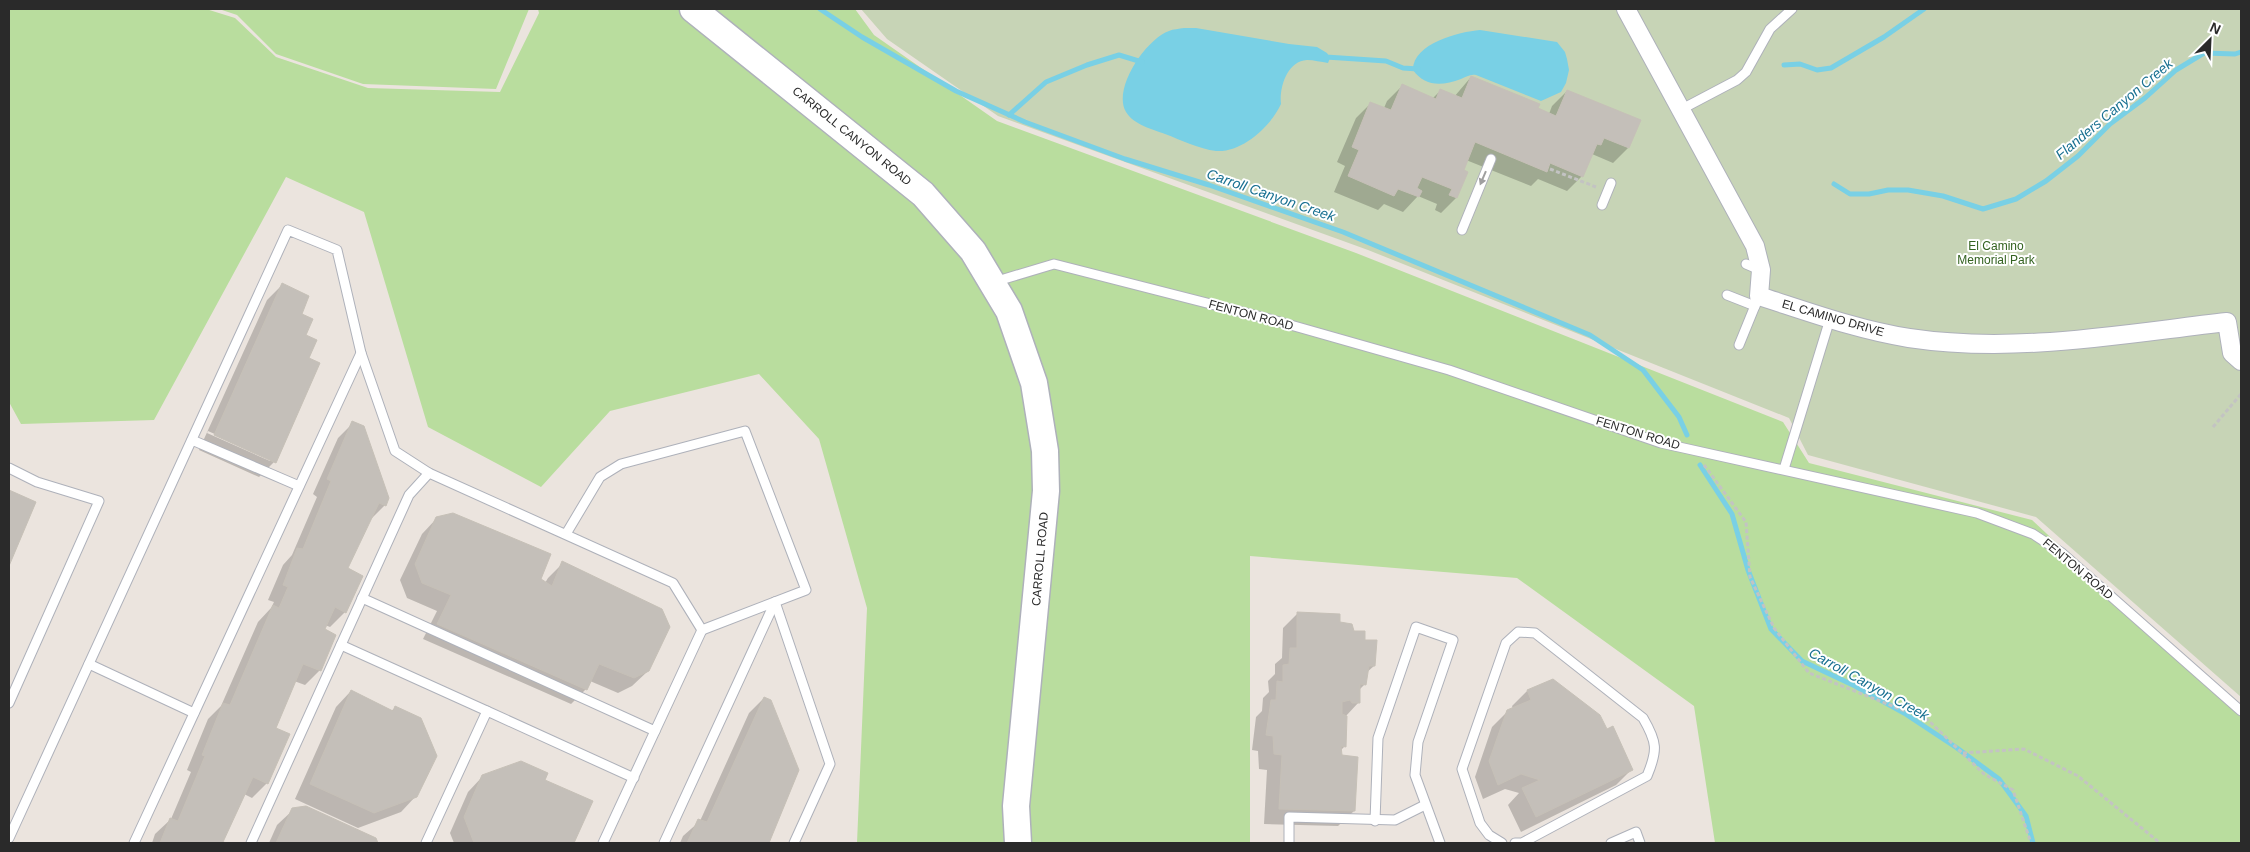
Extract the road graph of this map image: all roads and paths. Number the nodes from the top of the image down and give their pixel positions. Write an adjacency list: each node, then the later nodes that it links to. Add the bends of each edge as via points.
1 (693, 9): 10 (main road, CARROLL CANYON ROAD, via 923,194)
2 (1626, 9): 4 (street)
3 (1792, 9): 4 (lane, via 1766,33 1746,72)
4 (1680, 110): 12 (street, via 1755,246 1753,267)
5 (1491, 159): 9 (lane, one-way to 9)
6 (1550, 169): 7 (path)
7 (1609, 187): 8 (lane)
8 (1602, 204)
9 (1462, 230)
10 (1002, 280): 20 (lane, FENTON ROAD, via 1054,264 1274,320 1449,370 1661,443); 47 (main road, CARROLL ROAD, via 1009,311 1034,383 1045,451 1046,491 1016,806)
11 (1726, 295): 12 (lane)
12 (1757, 301): 13 (street, EL CAMINO DRIVE); 14 (lane)
13 (1830, 319): 16 (street, EL CAMINO DRIVE, via 1909,338 2012,344 2047,343 2227,322 2232,353); 22 (lane)
14 (1740, 345)
15 (361, 353): 19 (lane, via 337,250 288,230); 23 (lane, via 395,451); 24 (lane)
16 (2241, 361)
17 (2241, 394): 18 (path)
18 (2214, 427)
19 (192, 440): 24 (lane); 30 (lane)
20 (1694, 450): 22 (lane, FENTON ROAD); 36 (path, via 1746,522 1750,577 1774,628 1809,672 1928,720)
21 (9, 468): 31 (lane, via 37,482 99,501)
22 (1784, 469): 32 (lane, FENTON ROAD, via 1977,513 2033,534 2062,554)
23 (430, 473): 25 (lane); 26 (lane, via 408,495)
24 (299, 486): 34 (lane)
25 (566, 534): 27 (lane, via 600,477 621,464 745,431 806,590); 28 (lane, via 673,583)
26 (362, 598): 29 (lane); 35 (lane)
27 (775, 602): 28 (lane); 45 (lane); 46 (lane, via 830,764)
28 (702, 630): 35 (lane)
29 (340, 645): 33 (lane); 42 (lane)
30 (89, 664): 34 (lane); 40 (lane)
31 (9, 703)
32 (2241, 711)
33 (487, 712): 37 (lane); 43 (lane)
34 (194, 713): 41 (lane)
35 (655, 731): 37 (lane)
36 (1963, 753): 54 (path, via 1984,774 2013,790); 55 (path, via 2024,749 2078,776)
37 (634, 778): 44 (lane)
38 (1425, 805): 39 (lane, via 1395,820); 39 (lane, via 1414,775 1418,742 1453,640 1416,627 1378,738); 49 (lane)
39 (1375, 820): 48 (lane, via 1289,817)
40 (9, 838)
41 (134, 843)
42 (251, 843)
43 (426, 843)
44 (604, 843)
45 (664, 843)
46 (794, 843)
47 (1018, 843)
48 (1288, 843)
49 (1440, 843)
50 (1502, 843): 51 (lane, via 1489,835 1480,823 1462,769 1506,643 1518,632 1535,633 1643,718 1653,735 1655,758 1647,776 1522,843)
51 (1515, 843)
52 (1612, 843): 53 (lane, via 1636,832)
53 (1640, 843)
54 (2031, 843)
55 (2160, 843)

